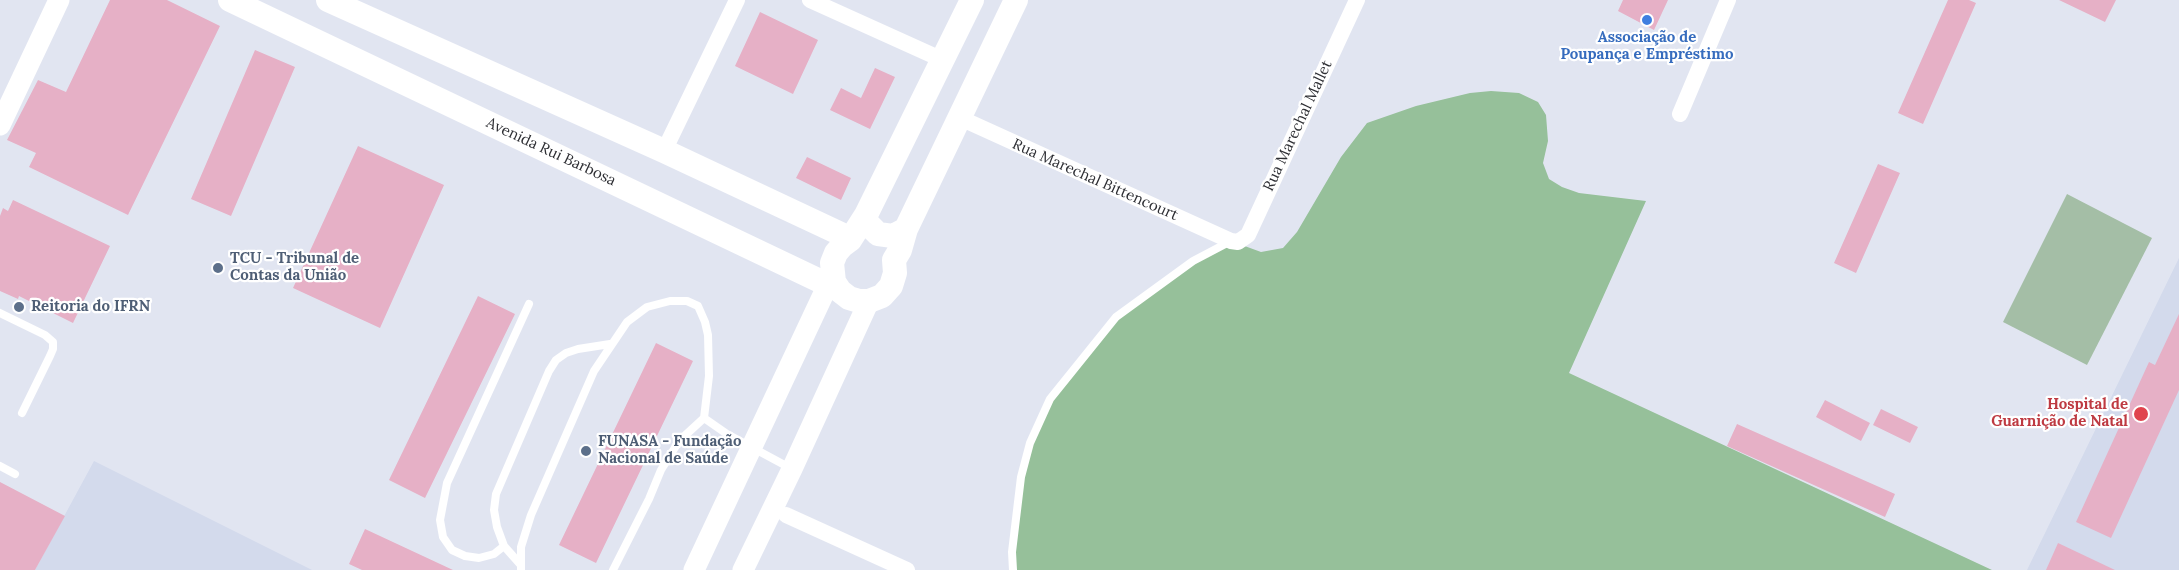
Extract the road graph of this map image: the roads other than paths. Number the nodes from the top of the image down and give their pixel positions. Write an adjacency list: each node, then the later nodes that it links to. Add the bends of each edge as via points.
1 (59, 0): 13 (street)
2 (230, 0): 21 (main road, Avenida Rui Barbosa, via 820,281)
3 (328, 0): 14 (main road)
4 (737, 0): 14 (street)
5 (810, 0): 10 (street)
6 (972, 0): 10 (main road)
7 (1016, 0): 12 (main road)
8 (1357, 0): 19 (street, Rua Marechal Mallet, via 1248,235 1238,242)
9 (1728, 0): 11 (street)
10 (944, 60): 15 (main road)
11 (1680, 114)
12 (960, 118): 17 (main road); 19 (street, Rua Marechal Bittencourt)
13 (0, 125)
14 (664, 151): 16 (main road)
15 (870, 207): 16 (main road, via 843,224); 17 (main road, via 867,223 878,234 893,236); 18 (main road)
16 (820, 224): 18 (main road)
17 (906, 229): 20 (main road)
18 (850, 240): 20 (main road, via 876,240 884,244); 21 (main road, via 832,263)
19 (1231, 241): 39 (lane, via 1193,261 1116,317 1050,399 1030,443 1021,477)
20 (894, 260): 22 (main road, via 891,286 882,296)
21 (834, 282): 22 (main road, Avenida Rui Barbosa, via 849,298); 28 (street, via 824,292)
22 (869, 301): 30 (street)
23 (529, 304): 33 (lane, via 447,483 440,520 443,537 452,550 465,556 479,558)
24 (0, 313): 26 (lane, via 45,334 53,342)
25 (610, 344): 27 (lane, via 627,322 647,307 670,300 698,306 708,334); 33 (lane, via 566,353 549,371 496,494 496,519); 34 (lane, via 594,370 531,515 521,547)
26 (22, 413)
27 (704, 418): 28 (lane); 35 (lane, via 679,441 661,470)
28 (753, 446): 30 (lane); 36 (street)
29 (0, 466): 31 (lane)
30 (792, 469): 37 (street)
31 (15, 474)
32 (786, 515): 38 (street)
33 (504, 546): 34 (lane)
34 (521, 567)
35 (613, 570)
36 (694, 570)
37 (743, 570)
38 (907, 570)
39 (1013, 570)

